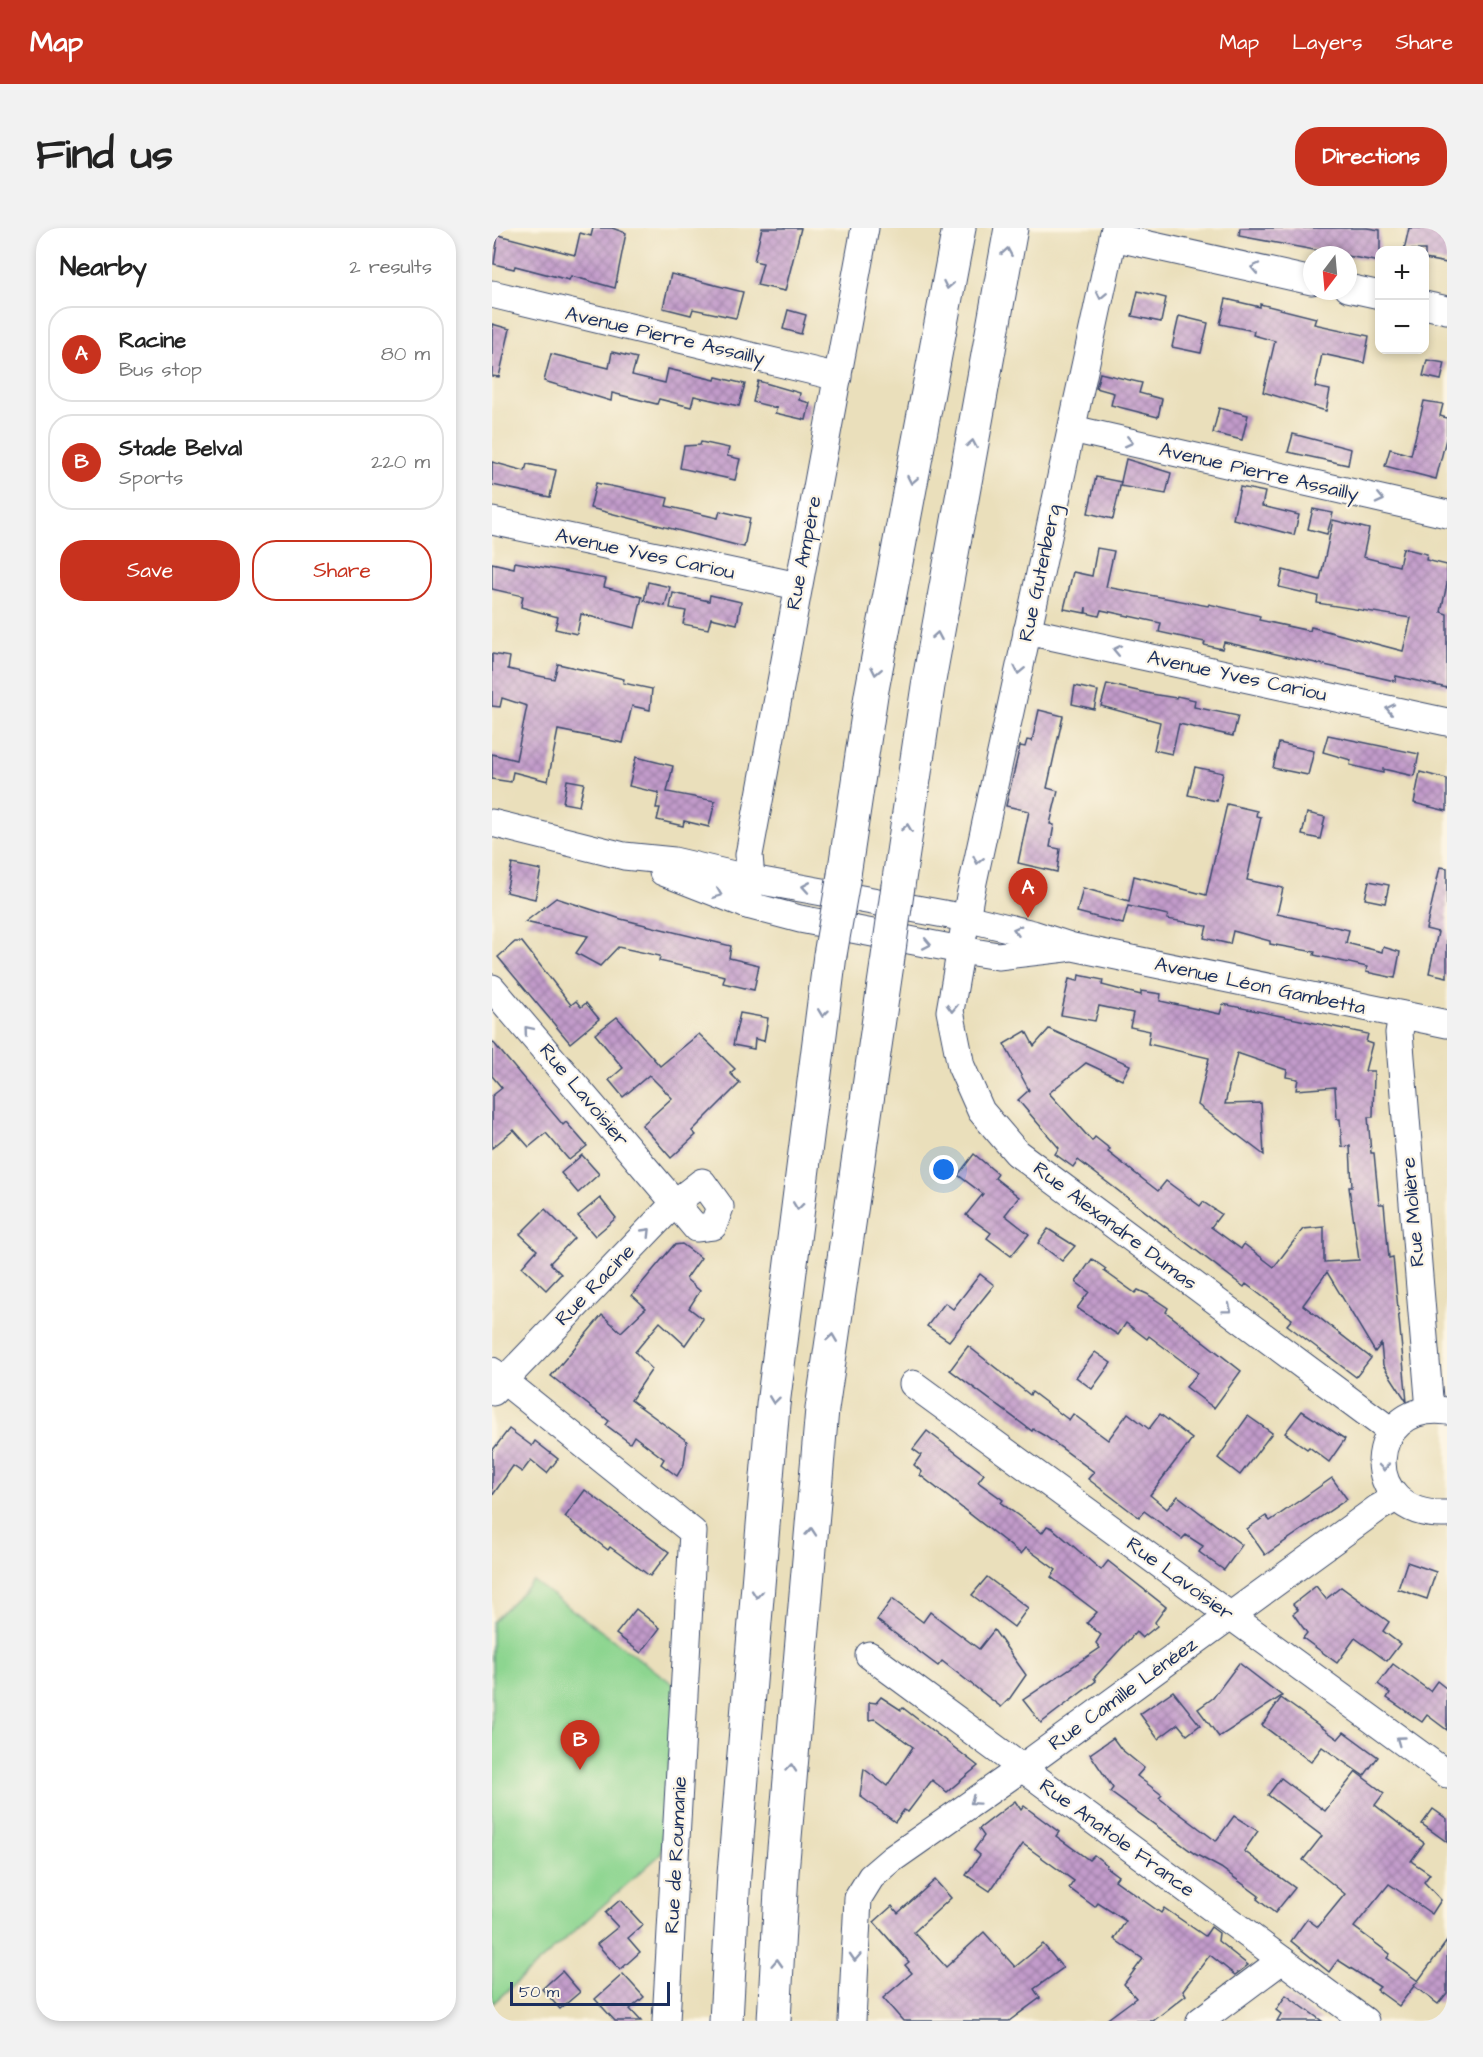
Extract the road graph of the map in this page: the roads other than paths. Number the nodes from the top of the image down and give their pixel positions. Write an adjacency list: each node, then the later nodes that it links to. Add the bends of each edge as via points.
1 (865, 228): 11 (street, Rue Ampère)
2 (959, 228): 42 (highway, one-way to 42, bridge, via 871,695 830,955 773,1405 734,1874)
3 (1011, 228): 43 (highway, one-way to 3, bridge, via 782,1872 822,1409 928,686)
4 (1114, 233): 5 (street, one-way to 4); 12 (street, Rue Gutenberg, one-way to 12)
5 (1303, 279)
6 (1357, 290): 8 (street)
7 (492, 294): 11 (street, Avenue Pierre Assailly)
8 (1375, 294)
9 (1429, 306): 10 (street)
10 (1447, 310)
11 (838, 377): 15 (street, Rue Ampère)
12 (1072, 429): 13 (street, Avenue Pierre Assailly, one-way to 13); 16 (street, Rue Gutenberg)
13 (1447, 514)
14 (492, 521): 15 (street, Avenue Yves Cariou)
15 (798, 586): 20 (street, Rue Ampère, via 749,855)
16 (1028, 631): 17 (street, Avenue Yves Cariou, one-way to 16); 22 (street, Rue Gutenberg, one-way to 22)
17 (1447, 722)
18 (492, 823): 19 (street, Avenue Léon Gambetta)
19 (624, 856): 20 (street, Avenue Léon Gambetta, via 674,861); 21 (street, Avenue Léon Gambetta, one-way to 21)
20 (751, 879): 21 (street); 22 (street, Avenue Léon Gambetta, one-way to 20)
21 (747, 905): 24 (street, Avenue Léon Gambetta, one-way to 24)
22 (966, 918): 23 (street, Avenue Léon Gambetta, one-way to 22); 24 (street)
23 (1073, 947): 24 (street, Avenue Léon Gambetta, via 998,956); 26 (street, Avenue Léon Gambetta)
24 (961, 950): 33 (street, Rue Alexandre Dumas, one-way to 33, via 950,1011 961,1066 981,1111 1017,1153)
25 (492, 988): 29 (street, Rue Lavoisier, one-way to 25)
26 (1402, 1015): 27 (street, Avenue Léon Gambetta); 32 (street, Rue Molière, via 1400,1045 1429,1398)
27 (1447, 1024)
28 (702, 1182): 29 (street, Rue Racine); 29 (street, Rue Lavoisier, via 720,1207 713,1226 696,1228)
29 (675, 1203): 30 (street, Rue Racine, one-way to 29)
30 (496, 1381): 41 (street, Rue de Roumanie, via 693,1532)
31 (912, 1384): 36 (street, Rue Lavoisier)
32 (1440, 1410): 33 (street, via 1417,1412)
33 (1391, 1431): 34 (street, one-way to 34, via 1382,1466 1386,1483)
34 (1396, 1498): 35 (street, via 1429,1515); 36 (street, Rue Camille Lénéez)
35 (1447, 1514)
36 (1230, 1616): 38 (street, Rue Camille Lénéez); 39 (street, Rue Lavoisier, one-way to 36)
37 (869, 1655): 38 (street, Rue Anatole France)
38 (1022, 1767): 40 (street, Rue Anatole France); 44 (street, Rue Camille Lénéez, one-way to 44, via 871,1877 858,1899)
39 (1447, 1774)
40 (1282, 1960): 45 (street); 46 (street, Rue Anatole France)
41 (666, 2021)
42 (726, 2021)
43 (774, 2021)
44 (852, 2021)
45 (1200, 2021)
46 (1365, 2021)

